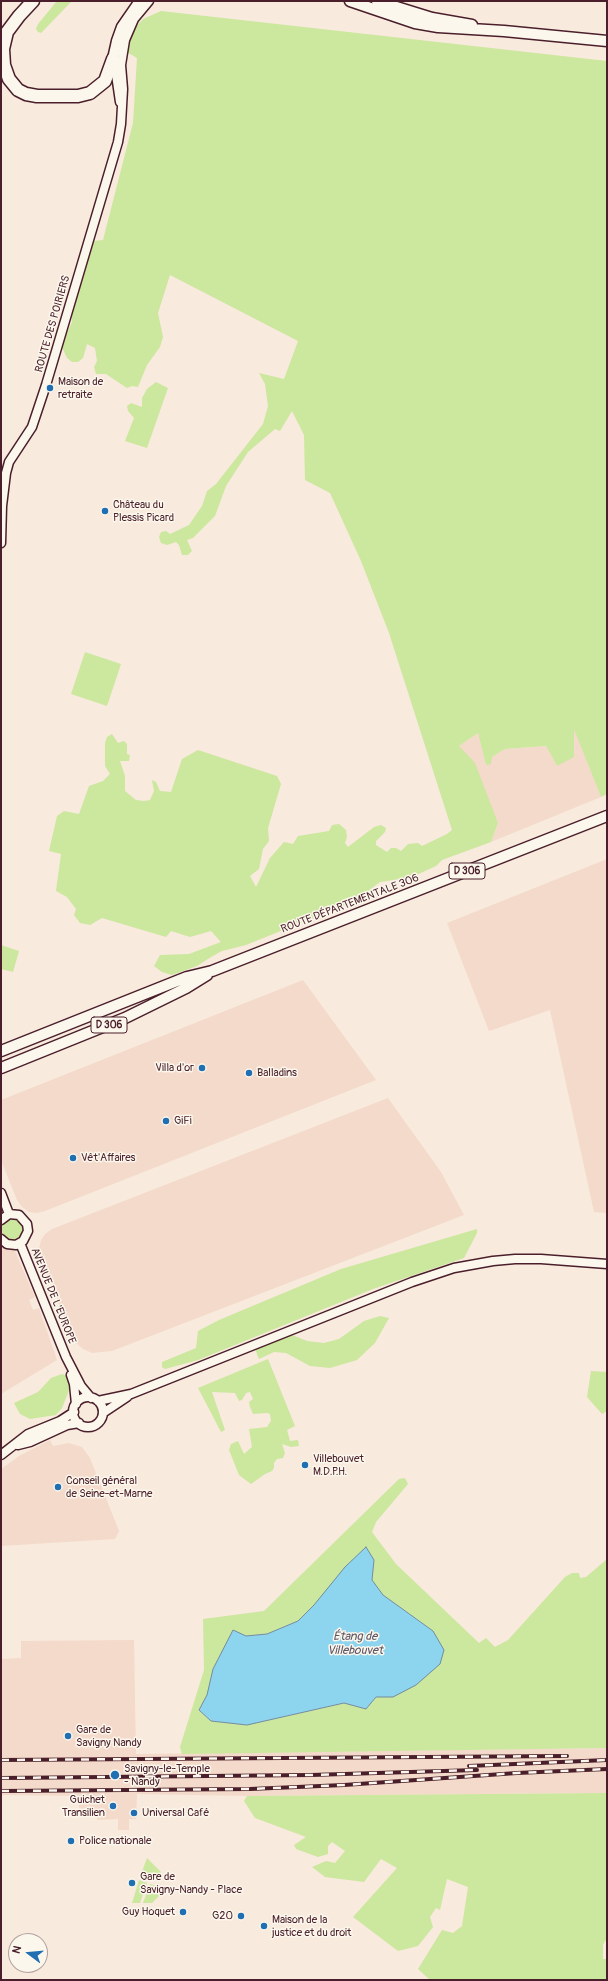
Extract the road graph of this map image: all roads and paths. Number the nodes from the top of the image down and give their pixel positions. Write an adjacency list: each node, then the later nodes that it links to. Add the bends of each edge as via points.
1 (33, 1): 10 (highway, via 7,32 3,49 4,66 9,79 18,90 37,96 78,96 90,93 105,81)
2 (140, 1): 10 (main road, via 122,27)
3 (149, 1): 11 (street, via 134,19 125,40)
4 (350, 1): 7 (main road)
5 (377, 1): 6 (main road)
6 (417, 13): 7 (main road); 8 (main road)
7 (404, 20): 8 (main road, via 438,27)
8 (504, 31): 9 (main road)
9 (607, 41)
10 (113, 59): 11 (street)
11 (121, 107): 12 (street, ROUTE DES POIRIERS, via 118,142 46,385 32,427 12,457 6,473)
12 (1, 543)
13 (607, 816): 14 (main road, ROUTE DÉPARTEMENTALE 306 / D 306)
14 (212, 972): 15 (main road, ROUTE DÉPARTEMENTALE 306 / D 306, via 187,977); 16 (main road, D 306, via 125,1018)
15 (1, 1051)
16 (1, 1068)
17 (1, 1193): 18 (street)
18 (9, 1214): 19 (street); 21 (street, via 19,1216 27,1224 27,1235)
19 (1, 1220)
20 (1, 1239): 21 (street, via 7,1244)
21 (20, 1243): 23 (street, AVENUE DE L'EUROPE)
22 (607, 1264): 24 (street, via 515,1259 454,1268 412,1282)
23 (66, 1356): 25 (street, AVENUE DE L'EUROPE, via 81,1386); 26 (street, AVENUE DE L'EUROPE, via 74,1384)
24 (131, 1394): 25 (street); 27 (street)
25 (95, 1399): 26 (street, via 83,1398); 27 (street)
26 (75, 1408): 28 (street); 29 (street, via 60,1421 28,1434)
27 (103, 1413): 28 (street, via 101,1420 94,1426 86,1427)
28 (79, 1424): 29 (street, via 66,1425)
29 (16, 1446): 30 (street)
30 (1, 1455)

